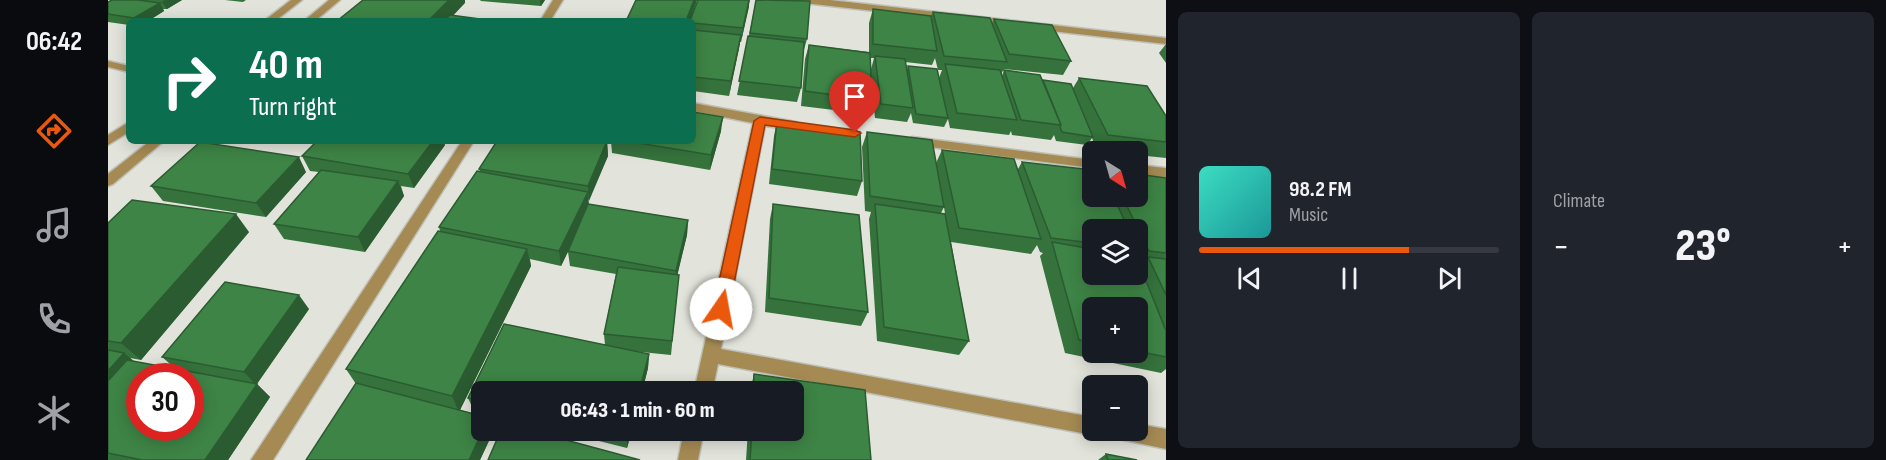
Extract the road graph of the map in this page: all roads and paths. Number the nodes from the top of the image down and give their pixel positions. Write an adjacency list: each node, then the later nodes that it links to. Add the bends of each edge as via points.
1 (297, 0): 5 (street)
2 (335, 0): 6 (street)
3 (558, 0): 7 (street)
4 (804, 0): 8 (street)
5 (273, 18)
6 (313, 18)
7 (547, 18)
8 (1166, 41)
9 (108, 64): 10 (street)
10 (126, 68)
11 (696, 108): 12 (street)
12 (760, 121): 13 (street); 23 (street)
13 (807, 127)
14 (126, 128): 16 (street)
15 (890, 138): 19 (street)
16 (108, 141)
17 (154, 144): 22 (street)
18 (466, 144): 29 (street)
19 (1082, 163)
20 (1148, 171): 21 (street)
21 (1166, 173)
22 (108, 181)
23 (711, 356): 24 (street); 25 (street)
24 (705, 381)
25 (1082, 424)
26 (1148, 436): 27 (street)
27 (1166, 439)
28 (692, 441): 30 (street)
29 (261, 460)
30 (688, 460)

